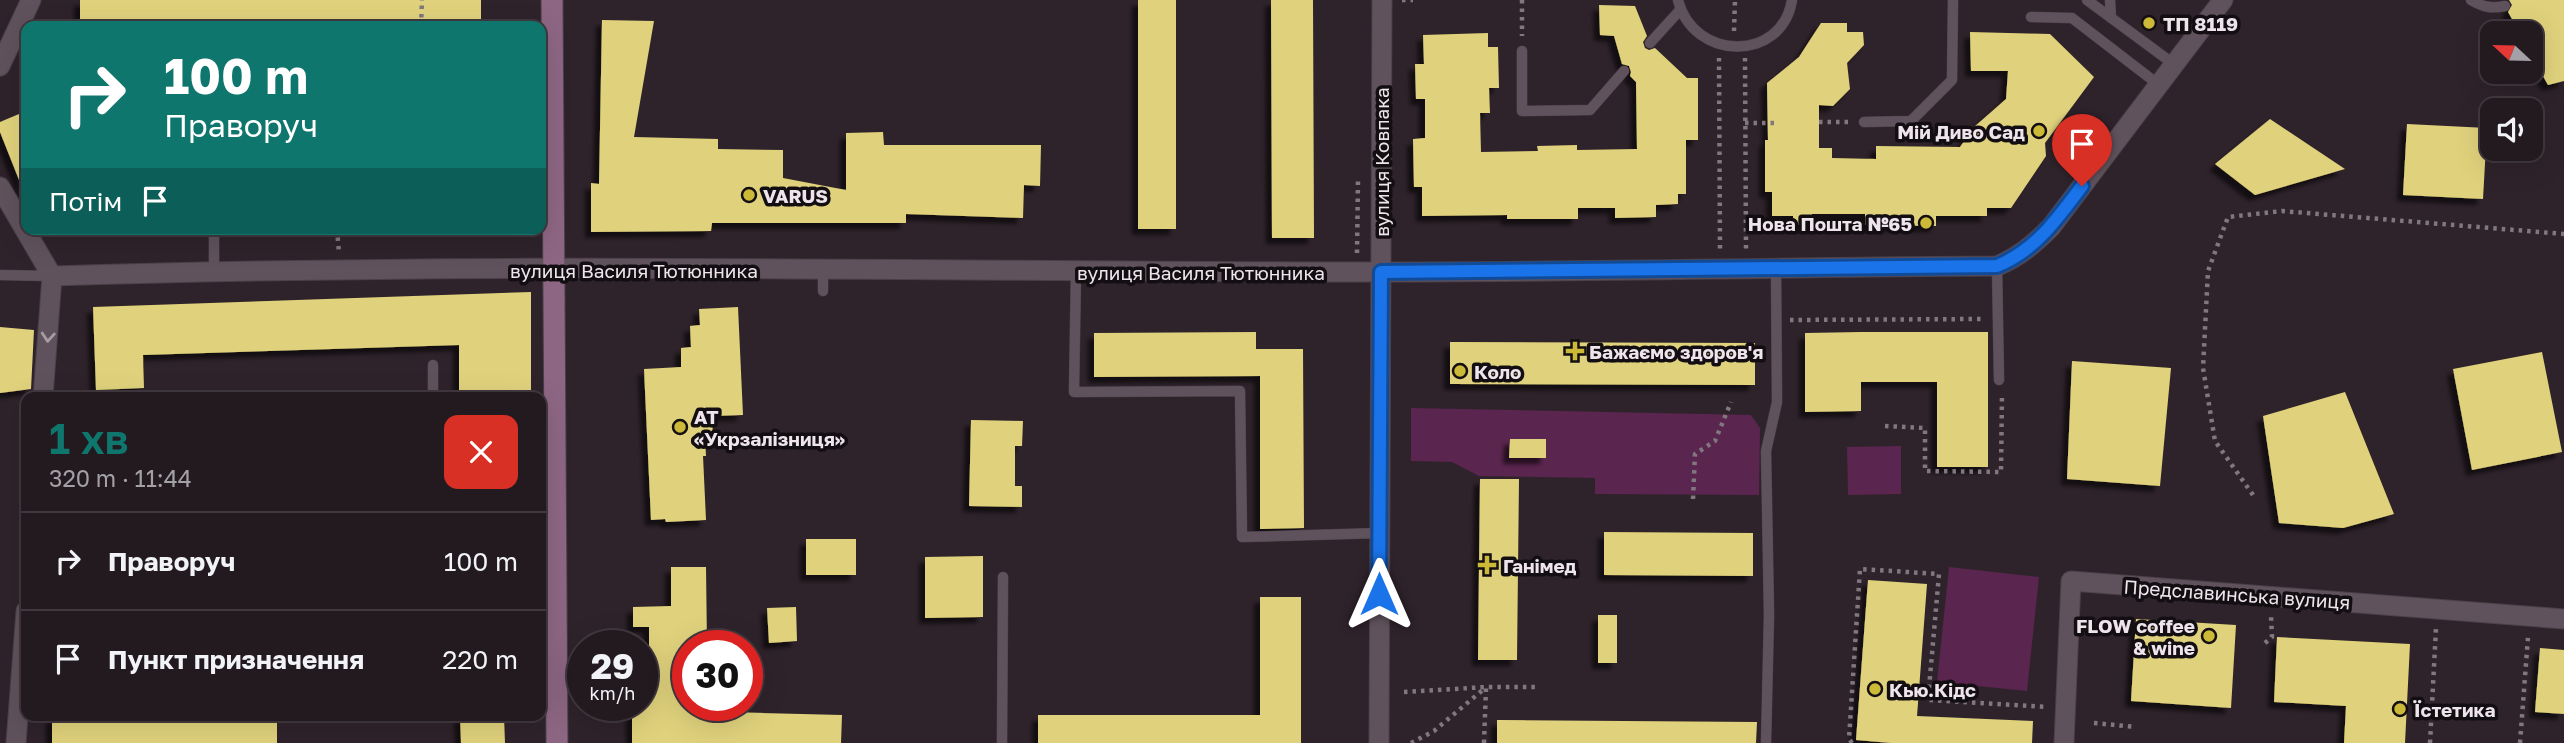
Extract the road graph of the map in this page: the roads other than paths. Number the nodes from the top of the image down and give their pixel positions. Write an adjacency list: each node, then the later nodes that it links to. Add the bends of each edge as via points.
1 (31, 0): 14 (street)
2 (552, 0): 29 (street)
3 (1382, 0): 33 (street, вулиця Ковпака)
4 (1793, 0): 10 (lane, via 1776,31 1749,46 1734,47 1705,39)
5 (1953, 0): 22 (lane, via 1952,80 1911,121)
6 (2087, 0): 13 (lane)
7 (2110, 0): 13 (lane)
8 (2223, 0): 18 (street, вулиця Василя Тютюнника)
9 (2471, 0): 11 (lane, via 2482,6)
10 (1679, 5): 16 (lane)
11 (2505, 6)
12 (2031, 17): 21 (lane, via 2072,18)
13 (2111, 18): 18 (lane)
14 (25, 21)
15 (21, 33): 19 (street)
16 (1650, 43)
17 (1522, 51): 20 (lane, via 1522,111 1590,110)
18 (2175, 65): 21 (street, вулиця Василя Тютюнника)
19 (0, 66)
20 (1624, 71)
21 (2159, 85): 27 (street, вулиця Василя Тютюнника, via 2051,227 2033,246)
22 (1864, 122)
23 (0, 187): 24 (street)
24 (21, 223)
25 (28, 235): 35 (street)
26 (214, 235): 30 (lane)
27 (1997, 266): 28 (street, вулиця Василя Тютюнника); 38 (lane)
28 (1776, 267): 33 (street, вулиця Василя Тютюнника); 49 (lane, via 1777,402 1766,450)
29 (553, 268): 30 (street, вулиця Василя Тютюнника); 31 (street, вулиця Василя Тютюнника); 46 (street, via 552,624)
30 (214, 270): 35 (street, вулиця Василя Тютюнника)
31 (823, 271): 32 (street, вулиця Василя Тютюнника); 36 (lane)
32 (1076, 271): 33 (street, вулиця Василя Тютюнника); 41 (lane, via 1074,392 1240,391 1242,537)
33 (1381, 272): 41 (street, вулиця Ковпака)
34 (0, 275): 35 (lane)
35 (52, 276): 39 (street, one-way to 39)
36 (823, 291)
37 (433, 365): 40 (lane)
38 (2000, 380)
39 (43, 392)
40 (433, 392)
41 (1380, 533): 48 (street, вулиця Ковпака)
42 (1003, 578): 47 (lane)
43 (2564, 620): 50 (street, Предславинська вулиця, via 2071,581)
44 (21, 677): 45 (street)
45 (16, 743)
46 (557, 743)
47 (1002, 743)
48 (1379, 743)
49 (1766, 743)
50 (2064, 743)

